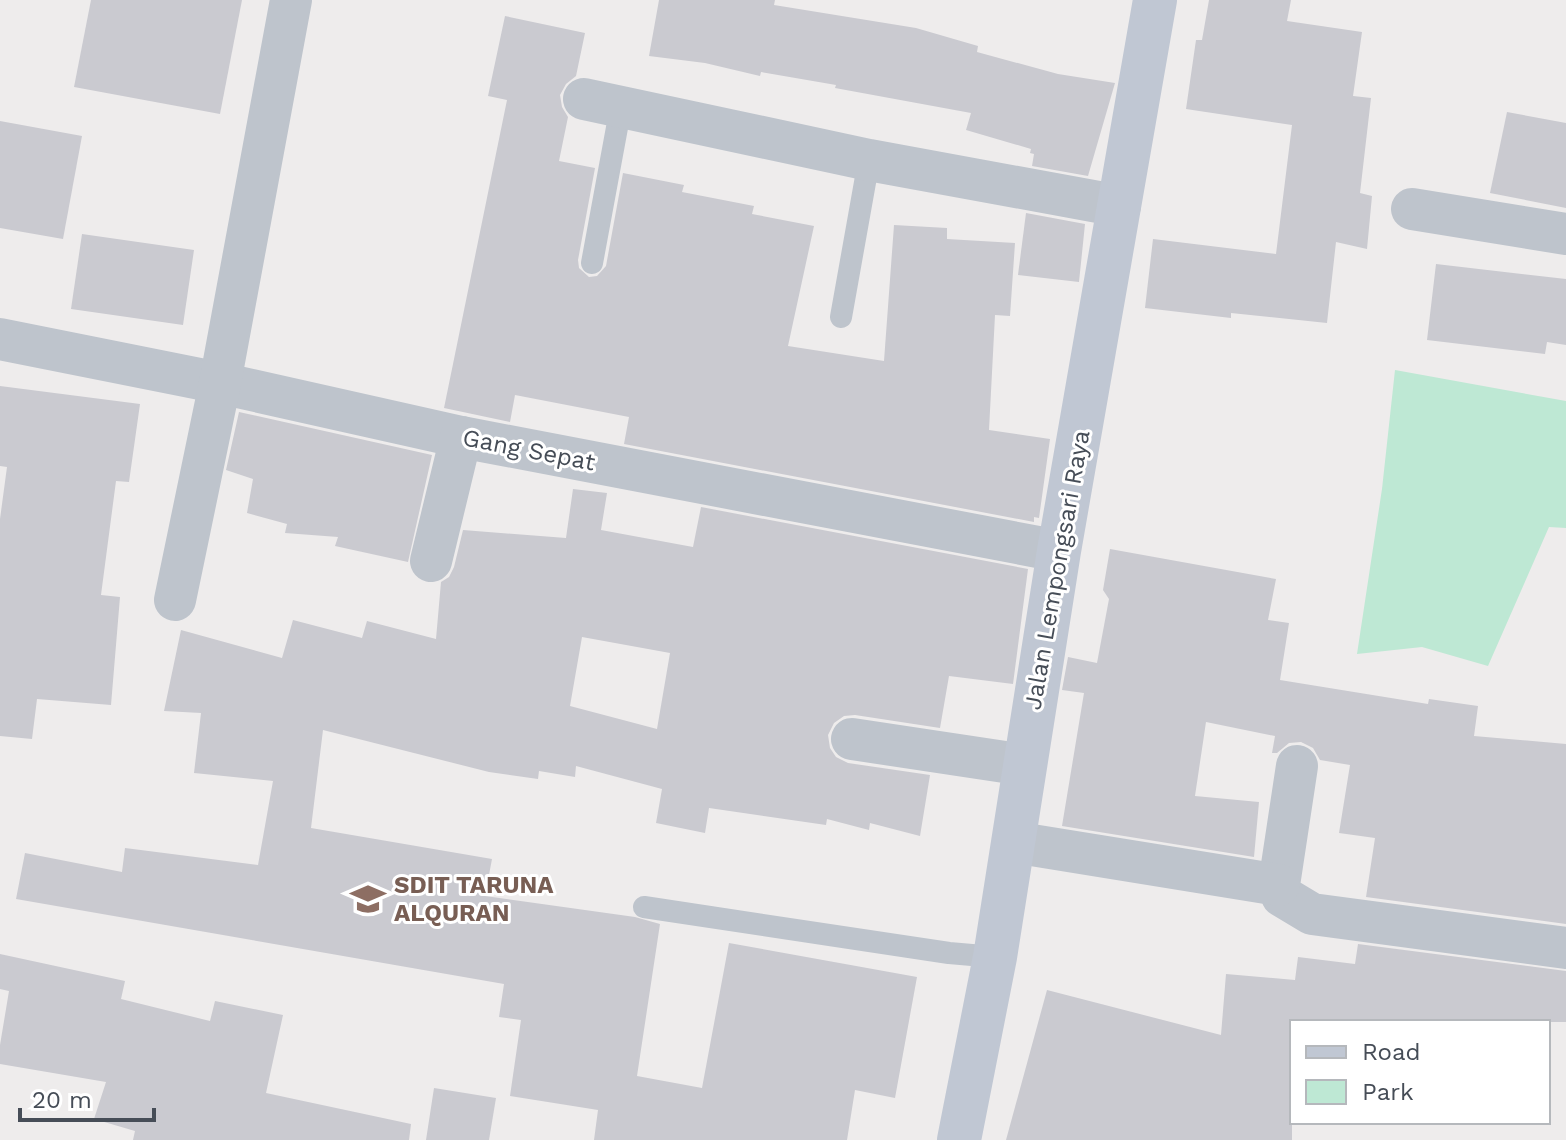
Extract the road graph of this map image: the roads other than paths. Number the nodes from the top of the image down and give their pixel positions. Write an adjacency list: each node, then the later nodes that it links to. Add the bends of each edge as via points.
1 (291, 0): 11 (street)
2 (1155, 0): 5 (main road, Jalan Lempongsari Raya)
3 (603, 103): 4 (street); 8 (lane)
4 (869, 160): 5 (street); 9 (lane)
5 (1120, 206): 13 (main road, Jalan Lempongsari Raya)
6 (1412, 209): 7 (street)
7 (1566, 234)
8 (592, 263)
9 (841, 317)
10 (0, 339): 11 (street, Gang Sepat)
11 (220, 383): 12 (street, Gang Sepat); 15 (street)
12 (461, 437): 13 (street, Gang Sepat); 14 (street)
13 (1059, 551): 17 (main road, Jalan Lempongsari Raya)
14 (431, 561)
15 (175, 600)
16 (852, 739): 17 (street)
17 (1024, 765): 19 (main road, Jalan Lempongsari Raya)
18 (1297, 766): 20 (street)
19 (1013, 842): 20 (street); 23 (main road, Jalan Lempongsari Raya)
20 (1279, 885): 22 (street, via 1282,896 1312,914)
21 (644, 907): 23 (lane)
22 (1566, 948)
23 (995, 957): 24 (main road, Jalan Lempongsari Raya)
24 (959, 1140)

